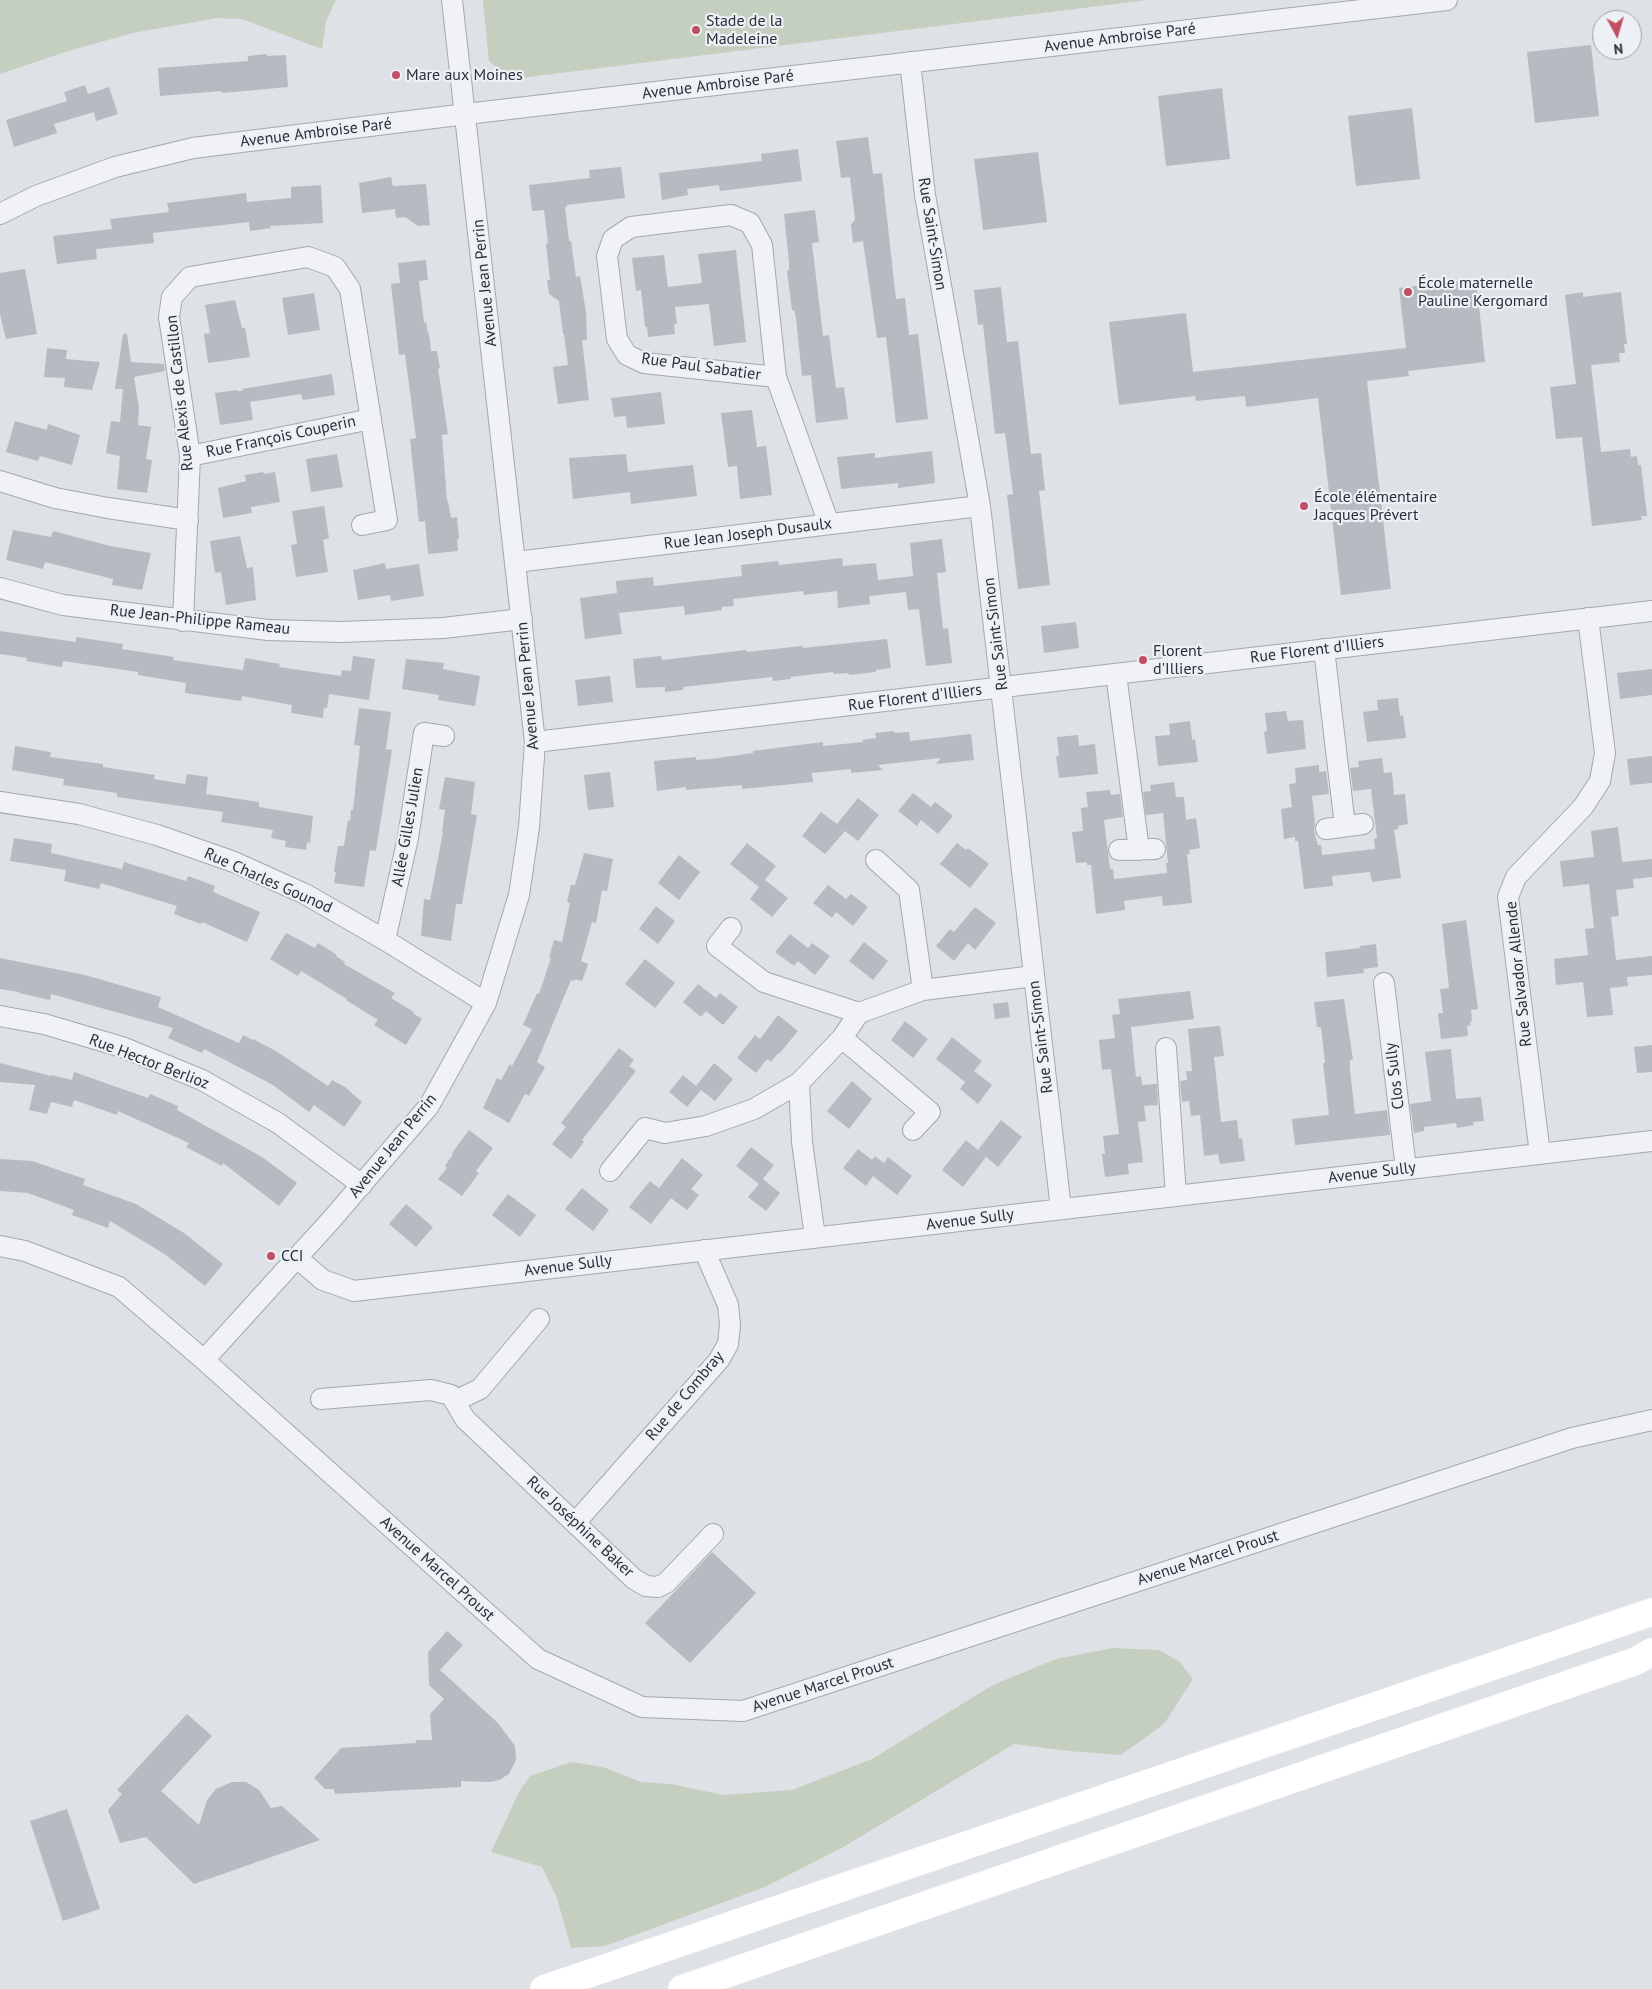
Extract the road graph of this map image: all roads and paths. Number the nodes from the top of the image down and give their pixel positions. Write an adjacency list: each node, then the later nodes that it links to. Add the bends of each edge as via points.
1 (452, 0): 5 (street, Avenue Jean Perrin)
2 (1447, 0): 3 (street, Avenue Ambroise Paré)
3 (1377, 4): 4 (street, Avenue Ambroise Paré)
4 (910, 62): 5 (street, Avenue Ambroise Paré); 11 (street, Rue Saint-Simon, via 925,195)
5 (466, 114): 6 (street, Avenue Ambroise Paré, via 193,148 115,167 36,196); 15 (street, Avenue Jean Perrin)
6 (0, 214)
7 (776, 376): 7 (street, Rue Paul Sabatier, via 762,245 750,223 731,214 631,228 613,239 607,256 617,338 627,355 644,362); 13 (street, Rue Paul Sabatier)
8 (371, 419): 9 (street, Rue François Couperin); 9 (street, Rue Alexis de Castillon, via 350,289 335,267 308,257 190,277 172,297 169,316); 14 (street, Rue Alexis de Castillon, via 387,520)
9 (190, 456): 12 (street, Rue Alexis de Castillon)
10 (0, 482): 12 (street, via 55,498)
11 (980, 506): 13 (street, Rue Jean Joseph Dusaulx); 23 (street, Rue Saint-Simon)
12 (188, 520): 20 (street, Rue Alexis de Castillon)
13 (829, 524): 15 (street, Rue Jean Joseph Dusaulx)
14 (362, 525)
15 (516, 562): 19 (street, Avenue Jean Perrin)
16 (0, 588): 20 (street, Rue Jean-Philippe Rameau, via 63,605)
17 (1652, 611): 18 (street, Rue Florent d'Illiers)
18 (1588, 618): 21 (street, Rue Florent d'Illiers); 43 (street, Rue Salvador Allende, via 1604,753 1600,781 1583,807 1516,877 1508,897)
19 (522, 619): 20 (street, Rue Jean-Philippe Rameau, via 443,628 341,632 268,630); 25 (street, Avenue Jean Perrin)
20 (184, 621)
21 (1324, 649): 22 (street, Rue Florent d'Illiers); 27 (street)
22 (1116, 674): 23 (street, Rue Florent d'Illiers); 28 (street)
23 (1002, 687): 25 (street, Rue Florent d'Illiers); 32 (street, Rue Saint-Simon)
24 (444, 736): 31 (street, Allée Gilles Julien, via 424,733 408,838)
25 (535, 742): 35 (street, Avenue Jean Perrin, via 529,827 519,895)
26 (0, 802): 31 (street, Rue Charles Gounod, via 79,814 157,835 234,862 305,894)
27 (1345, 826)
28 (1138, 850)
29 (876, 860): 34 (street, via 909,890)
30 (731, 928): 36 (street, via 716,946 764,982)
31 (385, 940): 35 (street, Rue Charles Gounod)
32 (1034, 976): 34 (street); 48 (street, Rue Saint-Simon)
33 (1384, 983): 44 (street, Clos Sully)
34 (923, 990): 36 (street)
35 (486, 1003): 46 (street, Avenue Jean Perrin, via 429,1106)
36 (859, 1013): 38 (street)
37 (0, 1016): 46 (street, Rue Hector Berlioz, via 44,1024 122,1047 202,1080 278,1123)
38 (842, 1038): 40 (street); 41 (street, via 930,1112)
39 (1166, 1048): 47 (street)
40 (799, 1083): 45 (street, via 754,1109 706,1126 665,1133 645,1128); 49 (street, via 802,1142)
41 (914, 1130)
42 (1652, 1141): 43 (street, Avenue Sully)
43 (1540, 1154): 44 (street, Avenue Sully)
44 (1406, 1169): 47 (street, Avenue Sully)
45 (610, 1171)
46 (362, 1185): 52 (street, Avenue Jean Perrin)
47 (1176, 1196): 48 (street, Avenue Sully)
48 (1061, 1209): 49 (street, Avenue Sully)
49 (815, 1237): 51 (street, Avenue Sully)
50 (0, 1246): 54 (street, Avenue Marcel Proust, via 25,1251 119,1287)
51 (704, 1250): 52 (street, Avenue Sully, via 354,1290 323,1280); 58 (street, Rue de Combray, via 728,1305 728,1344 719,1360)
52 (297, 1258): 54 (street, Avenue Jean Perrin)
53 (538, 1319): 56 (street, via 480,1389)
54 (204, 1360): 57 (street, Avenue Marcel Proust, via 538,1659 642,1707 743,1711 1572,1438)
55 (321, 1399): 56 (street, via 431,1390 451,1395)
56 (455, 1401): 58 (street, Rue Joséphine Baker, via 465,1419)
57 (1651, 1421)
58 (576, 1522): 59 (street, Rue Joséphine Baker, via 634,1579 646,1586 658,1587 666,1583)
59 (714, 1534)
60 (1652, 1612): 62 (main road)
61 (1652, 1652): 63 (main road, via 1627,1664)
62 (544, 1989)
63 (682, 1989)

